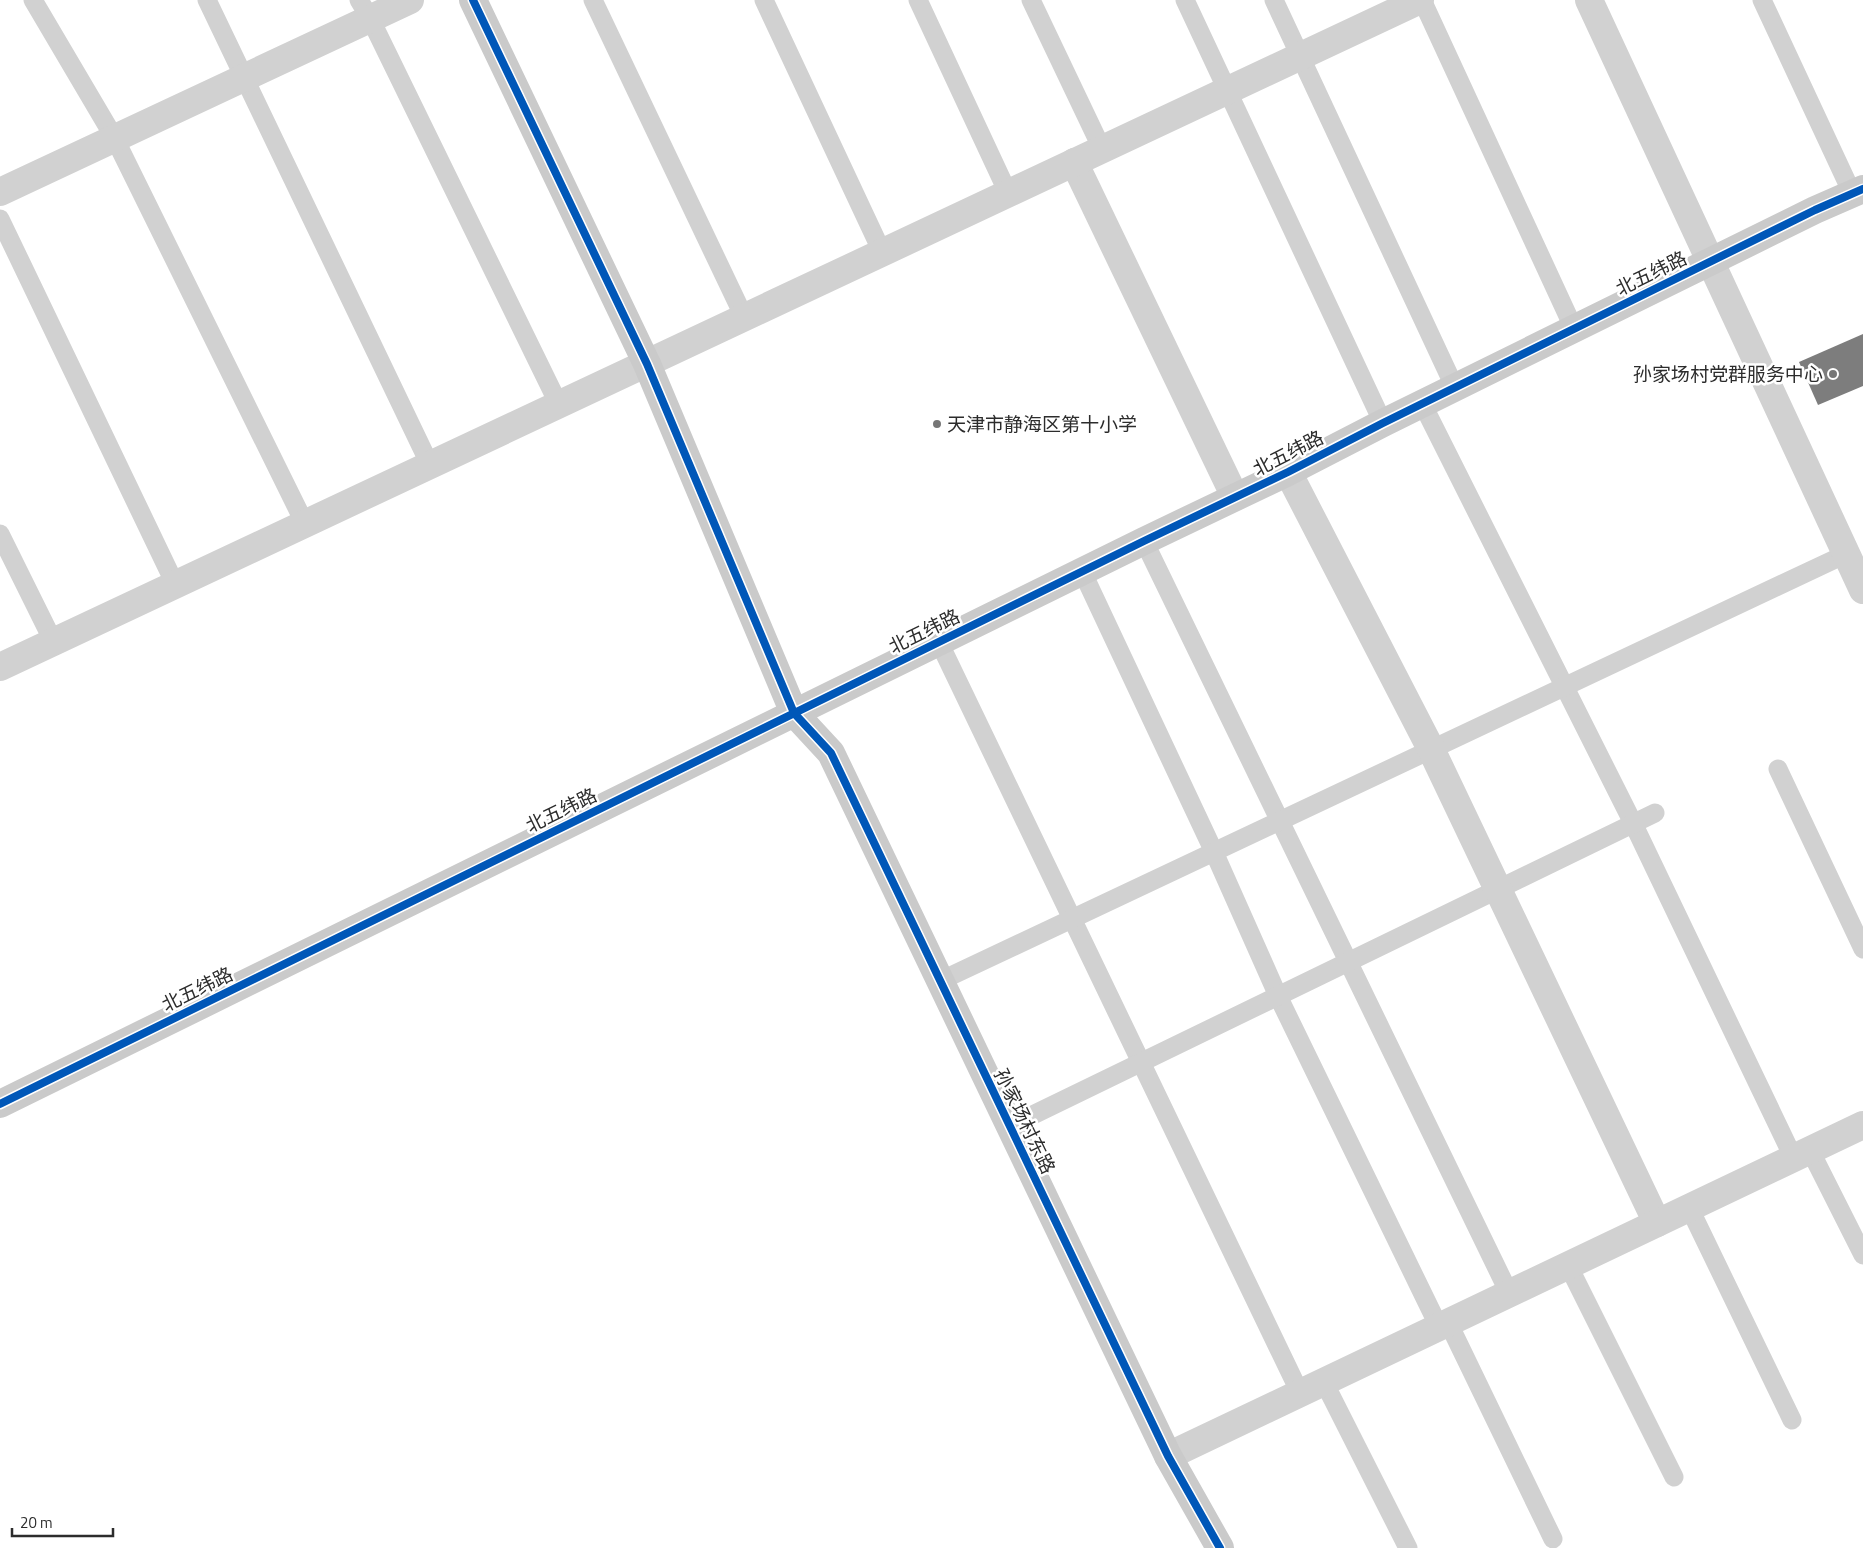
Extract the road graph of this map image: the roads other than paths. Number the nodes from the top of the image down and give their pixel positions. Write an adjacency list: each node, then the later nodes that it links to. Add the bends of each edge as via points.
1 (33, 0): 18 (lane)
2 (207, 0): 16 (lane)
3 (410, 0): 14 (street)
4 (473, 0): 29 (street, 孙家场村东路)
5 (593, 0): 27 (lane)
6 (764, 0): 25 (lane)
7 (918, 0): 23 (lane)
8 (1031, 0): 19 (lane)
9 (1185, 0): 17 (lane)
10 (1274, 0): 15 (lane)
11 (1421, 0): 15 (street); 28 (lane)
12 (1590, 0): 26 (street)
13 (1762, 0): 21 (lane)
14 (364, 9): 16 (street); 32 (lane)
15 (1300, 56): 17 (street); 30 (lane)
16 (244, 78): 18 (street); 34 (lane)
17 (1227, 90): 19 (street); 33 (lane)
18 (115, 139): 22 (street); 37 (lane)
19 (1102, 148): 20 (street)
20 (1074, 162): 23 (street); 36 (street)
21 (1858, 191): 26 (street, 北五纬路)
22 (0, 192)
23 (1008, 193): 25 (street)
24 (0, 219): 42 (lane)
25 (882, 252): 27 (street)
26 (1712, 261): 28 (street, 北五纬路); 40 (street)
27 (744, 317): 29 (street)
28 (1574, 329): 30 (street, 北五纬路)
29 (646, 364): 32 (street); 48 (street, 孙家场村东路)
30 (1455, 388): 31 (street, 北五纬路)
31 (1422, 403): 33 (street, 北五纬路); 47 (lane)
32 (559, 405): 34 (street)
33 (1383, 423): 35 (street, 北五纬路)
34 (430, 465): 37 (street)
35 (1288, 472): 36 (street, 北五纬路); 49 (street)
36 (1235, 498): 39 (street, 北五纬路)
37 (305, 524): 42 (street)
38 (0, 534): 44 (lane)
39 (1144, 541): 41 (street, 北五纬路); 52 (lane)
40 (1846, 554): 43 (street); 47 (lane)
41 (1082, 571): 45 (street, 北五纬路); 54 (lane)
42 (175, 584): 44 (street)
43 (1863, 590)
44 (53, 641): 46 (street)
45 (938, 642): 48 (street, 北五纬路); 56 (lane)
46 (0, 667)
47 (1565, 686): 49 (lane); 53 (lane)
48 (794, 713): 59 (street, 孙家场村东路, via 831,753); 62 (street, 北五纬路)
49 (1432, 749): 52 (lane); 55 (street)
50 (1778, 769): 57 (lane)
51 (1655, 813): 53 (lane)
52 (1280, 821): 54 (lane); 58 (lane)
53 (1633, 823): 55 (lane); 65 (lane)
54 (1214, 852): 56 (lane); 60 (lane)
55 (1498, 889): 58 (lane); 67 (street)
56 (1071, 919): 59 (lane); 61 (lane)
57 (1863, 949)
58 (1348, 962): 60 (lane); 70 (lane)
59 (940, 981): 64 (street, 孙家场村东路)
60 (1278, 996): 61 (lane); 71 (lane)
61 (1141, 1063): 64 (lane); 73 (lane)
62 (0, 1104)
63 (1863, 1125): 65 (street)
64 (1010, 1126): 75 (street, 孙家场村东路)
65 (1802, 1154): 66 (street); 68 (lane)
66 (1689, 1207): 67 (street); 74 (lane)
67 (1657, 1223): 69 (street)
68 (1863, 1255)
69 (1568, 1265): 70 (street); 76 (lane)
70 (1509, 1293): 71 (street)
71 (1444, 1325): 72 (street); 77 (lane)
72 (1324, 1382): 73 (street); 79 (lane)
73 (1300, 1393): 75 (street)
74 (1792, 1420)
75 (1168, 1456): 78 (street, 孙家场村东路)
76 (1674, 1477)
77 (1553, 1540)
78 (1220, 1548)
79 (1408, 1548)

